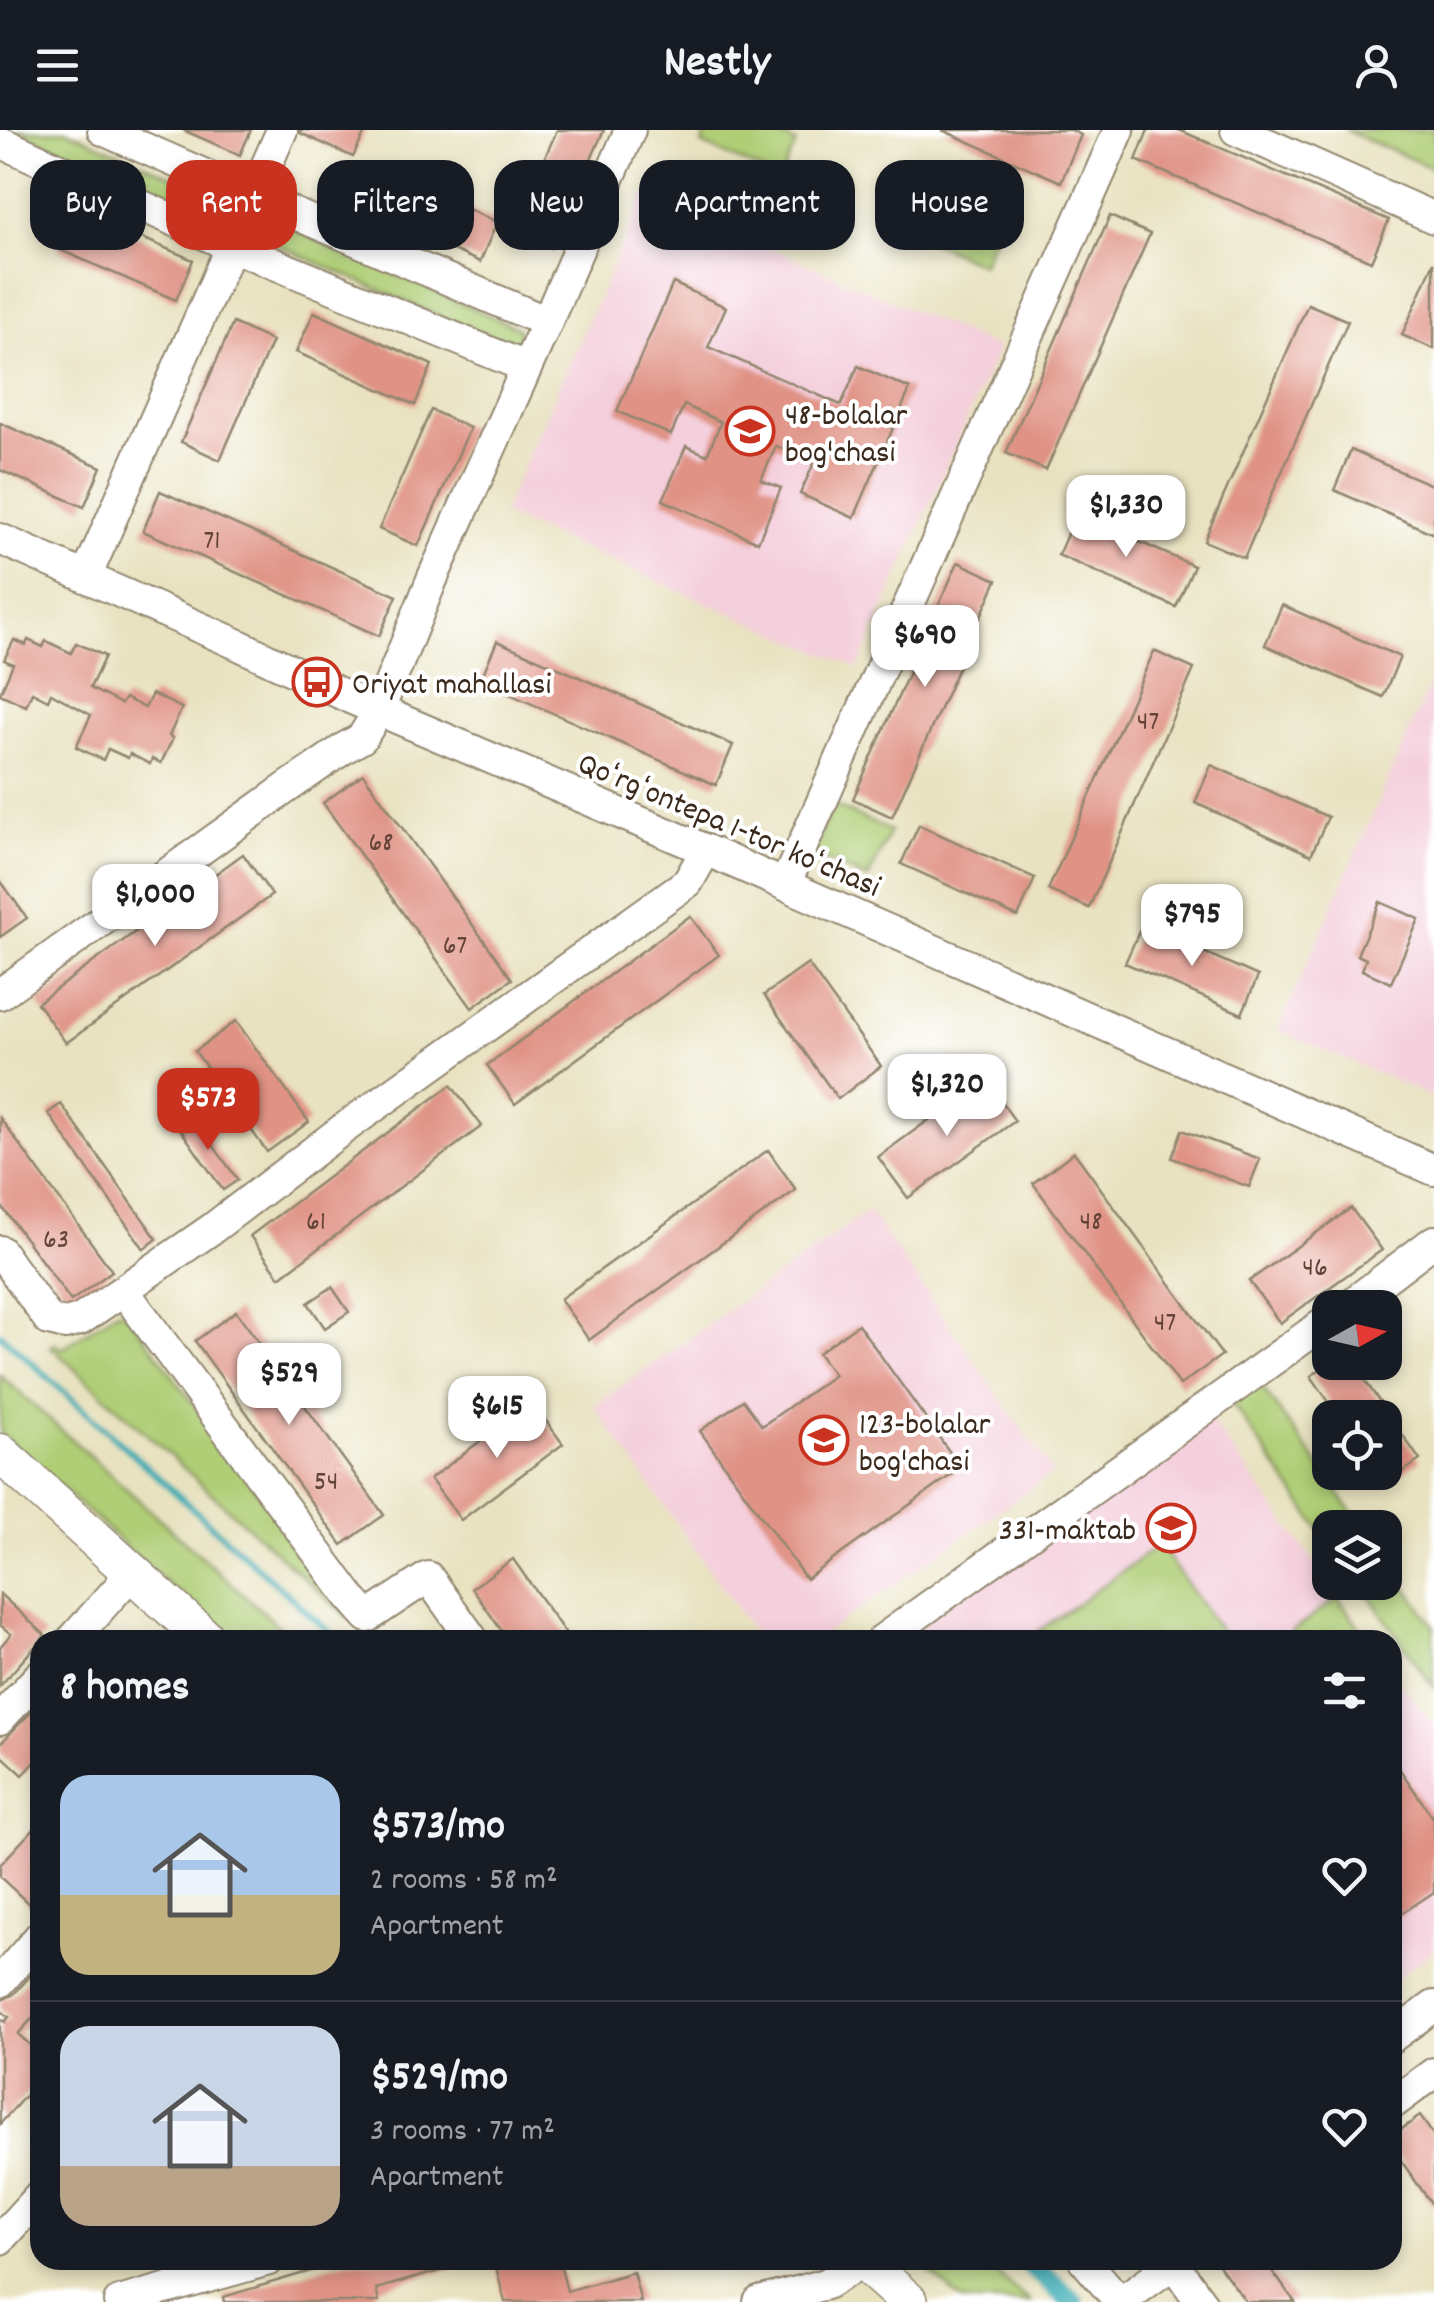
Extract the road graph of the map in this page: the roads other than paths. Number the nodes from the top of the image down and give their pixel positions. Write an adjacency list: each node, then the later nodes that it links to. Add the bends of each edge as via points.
1 (104, 130): 7 (street)
2 (282, 130): 8 (street)
3 (630, 130): 14 (street)
4 (1119, 130): 20 (street)
5 (1236, 130): 11 (street)
6 (0, 142): 10 (street)
7 (171, 160)
8 (268, 160)
9 (297, 215): 14 (street)
10 (166, 217)
11 (1434, 218)
12 (229, 250): 17 (street)
13 (241, 250): 15 (street)
14 (548, 322): 15 (street)
15 (526, 367): 18 (street)
16 (0, 539): 17 (street, Qoʻrgʻontepa 1-tor koʻchasi)
17 (86, 577): 18 (street, Qoʻrgʻontepa 1-tor koʻchasi)
18 (379, 710): 19 (street, Qoʻrgʻontepa 1-tor koʻchasi); 21 (street, via 362,738)
19 (706, 850): 20 (street, Qoʻrgʻontepa 1-tor koʻchasi); 25 (street, via 688,882)
20 (785, 885): 22 (street, Qoʻrgʻontepa 1-tor koʻchasi)
21 (0, 994)
22 (1434, 1170)
23 (1434, 1241): 26 (street)
24 (0, 1251): 25 (street, via 57,1323 72,1324)
25 (124, 1290): 33 (street, via 352,1598 362,1622 428,1577)
26 (1370, 1290)
27 (1312, 1333): 34 (street)
28 (2, 1465): 29 (main road)
29 (125, 1581): 30 (street); 31 (main road); 32 (main road)
30 (81, 1630)
31 (166, 1630)
32 (192, 1630)
33 (466, 1630)
34 (896, 1630)
35 (30, 1686): 36 (street)
36 (0, 1719)
37 (30, 1948): 38 (street)
38 (0, 1982)
39 (1434, 2006): 40 (street)
40 (1402, 2029)
41 (1434, 2074): 42 (street)
42 (1402, 2097)
43 (30, 2205): 44 (street)
44 (0, 2239)
45 (233, 2270): 52 (street)
46 (849, 2270): 53 (street, via 826,2284)
47 (873, 2270): 54 (main road)
48 (904, 2270): 55 (main road)
49 (1094, 2270): 50 (street, via 1120,2298)
50 (1164, 2270)
51 (1180, 2270): 56 (street)
52 (119, 2302)
53 (759, 2302)
54 (909, 2302)
55 (940, 2302)
56 (1201, 2302)

